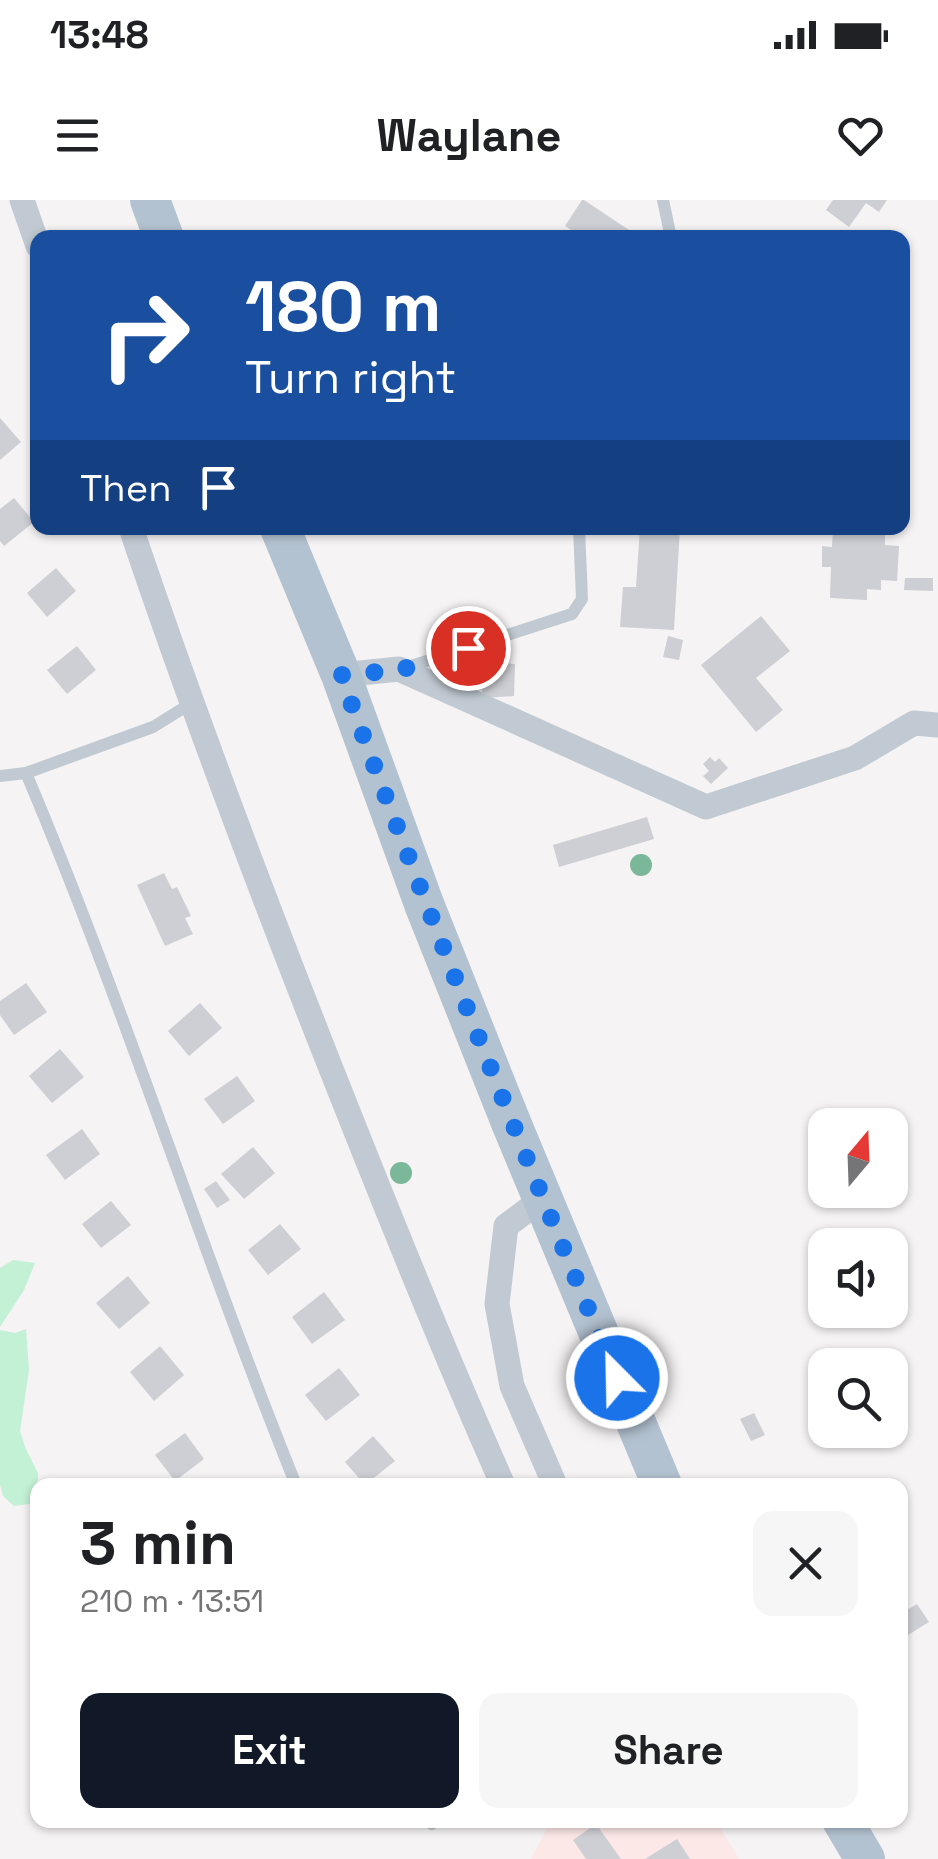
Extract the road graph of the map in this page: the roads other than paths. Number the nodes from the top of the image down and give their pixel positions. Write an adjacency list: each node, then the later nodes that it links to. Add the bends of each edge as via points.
1 (22, 200): 4 (street)
2 (150, 200): 5 (main road)
3 (663, 200): 6 (lane)
4 (32, 230)
5 (161, 230)
6 (669, 230)
7 (133, 535): 12 (street)
8 (283, 535): 11 (main road)
9 (580, 535): 10 (lane, via 582,599 572,614)
10 (400, 670): 11 (street); 13 (street, via 706,807 855,758 914,723)
11 (341, 675): 16 (main road)
12 (190, 704): 14 (lane, via 153,727); 18 (street, via 434,1332)
13 (938, 725)
14 (26, 773): 15 (lane); 17 (lane)
15 (0, 776)
16 (542, 1199): 19 (street, via 506,1226 497,1304 512,1386); 20 (main road)
17 (293, 1478)
18 (500, 1478)
19 (551, 1478)
20 (659, 1478)
21 (847, 1828): 22 (main road)
22 (865, 1859)

